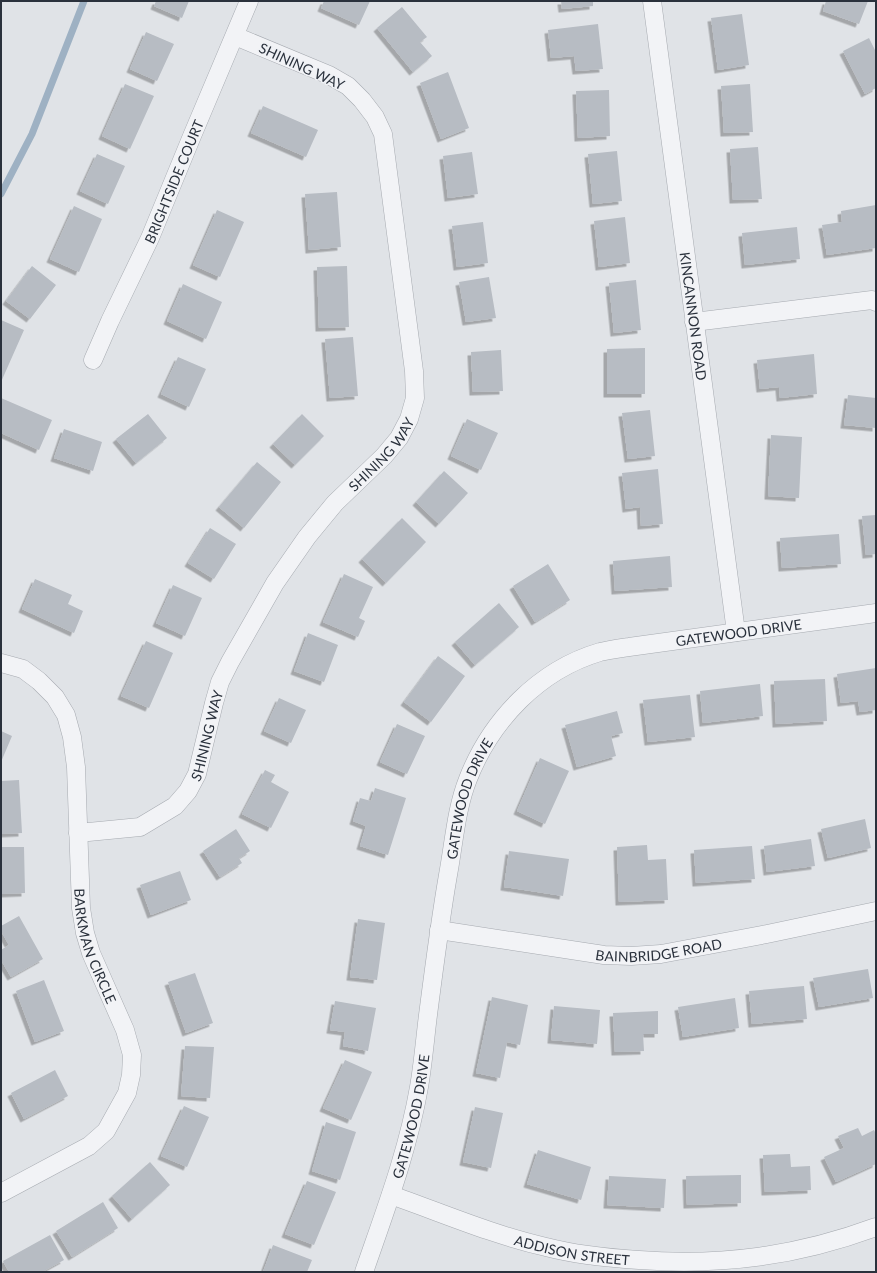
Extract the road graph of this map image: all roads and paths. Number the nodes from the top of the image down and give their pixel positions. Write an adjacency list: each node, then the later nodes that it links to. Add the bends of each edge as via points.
1 (249, 1): 3 (street, BRIGHTSIDE COURT)
2 (652, 1): 5 (street, KINCANNON ROAD)
3 (234, 36): 6 (street, BRIGHTSIDE COURT, via 150,238); 10 (street, SHINING WAY, via 336,78 348,86 375,117 383,134 414,371 415,398 409,419 399,438 335,503 306,537 275,583 220,682 197,774 188,790 174,806 140,827)
4 (876, 302): 5 (street, via 872,300)
5 (694, 322): 8 (street, KINCANNON ROAD)
6 (93, 360)
7 (876, 613): 8 (street, GATEWOOD DRIVE)
8 (736, 632): 12 (street, GATEWOOD DRIVE, via 600,652 544,679 521,700 500,722 483,746 468,779 460,807)
9 (1, 663): 10 (street, BARKMAN CIRCLE, via 23,669 40,681 55,696 66,715 76,767)
10 (78, 833): 13 (street, BARKMAN CIRCLE, via 81,908 85,933 91,953 125,1030 132,1055 128,1093 106,1131 89,1146)
11 (876, 912): 12 (street, BAINBRIDGE ROAD, via 661,954 631,956 604,955)
12 (439, 930): 14 (street, GATEWOOD DRIVE, via 419,1086)
13 (1, 1193)
14 (391, 1195): 15 (street, ADDISON STREET, via 494,1232 545,1247 587,1256 655,1261 760,1258 832,1242); 16 (street, GATEWOOD DRIVE)
15 (876, 1227)
16 (364, 1272)

